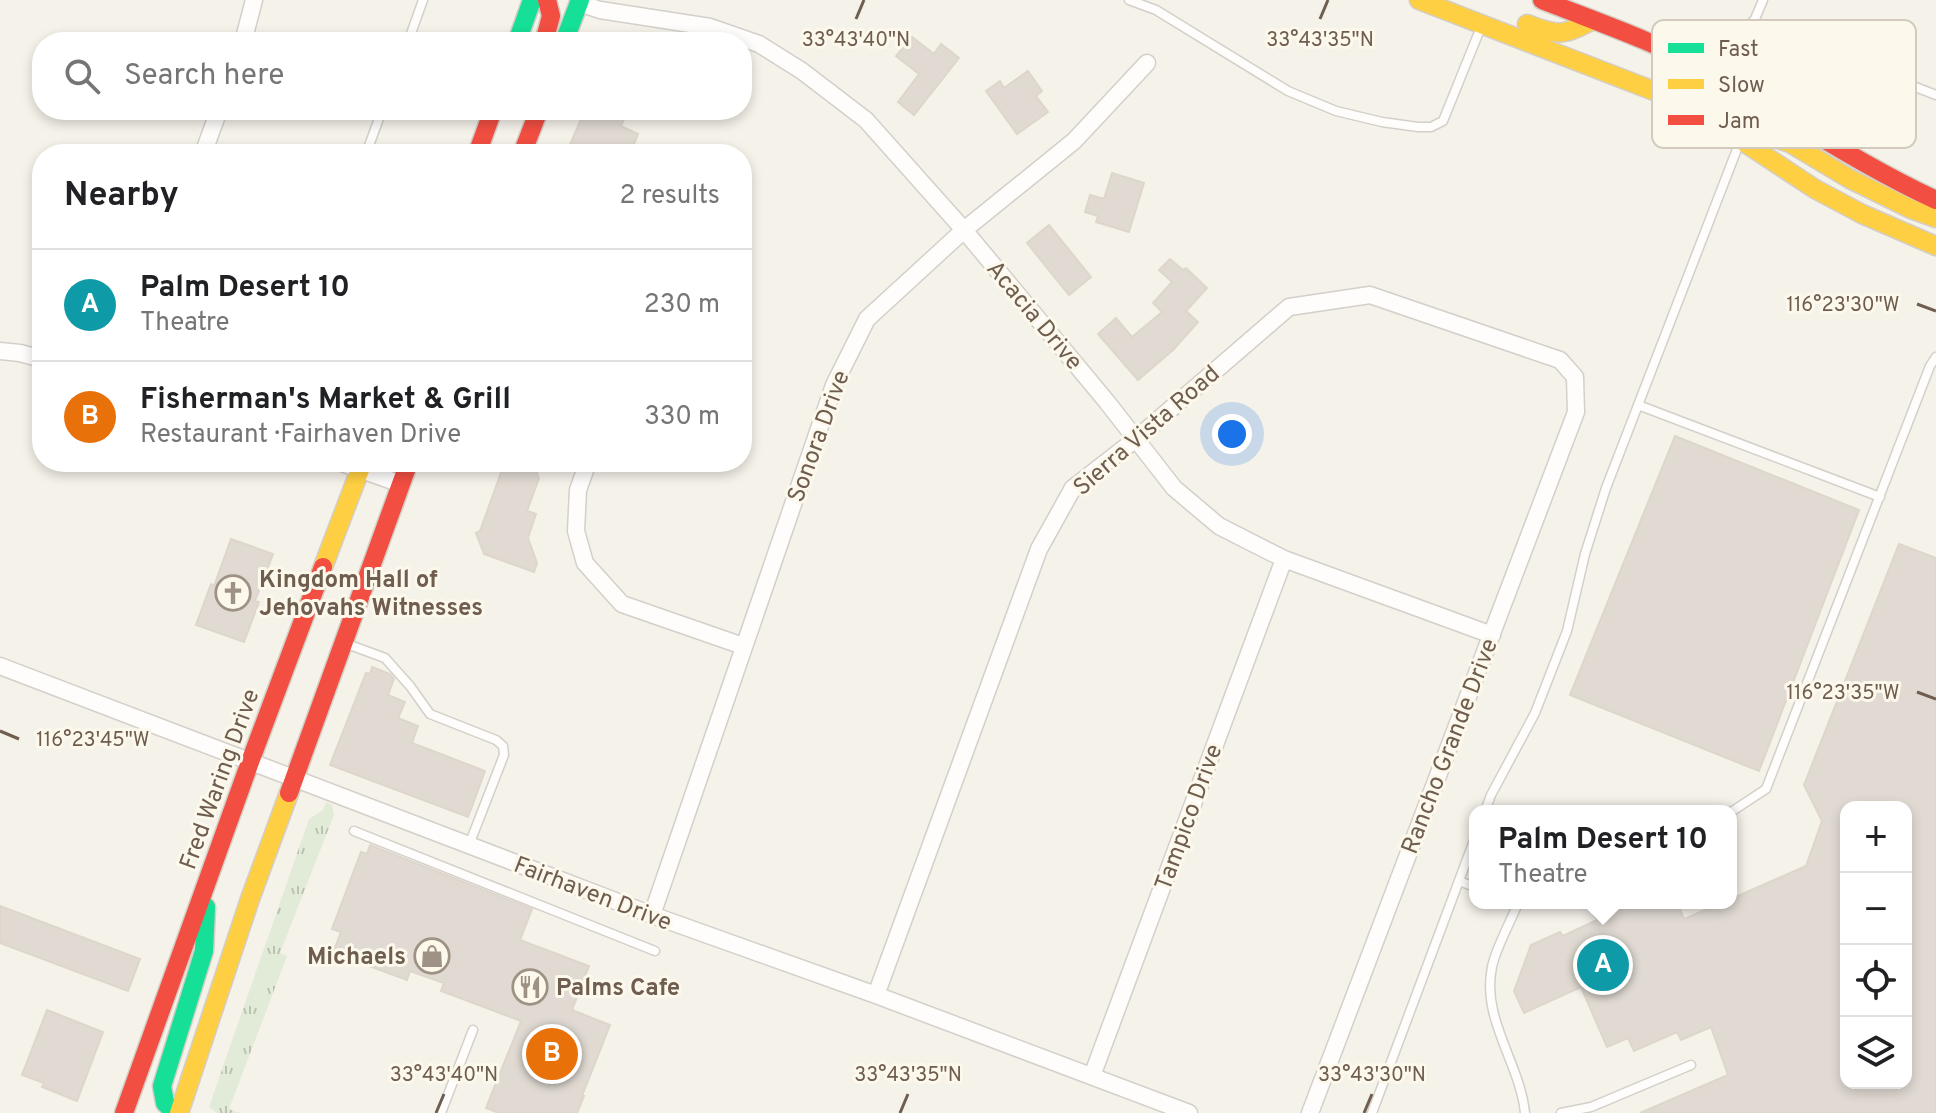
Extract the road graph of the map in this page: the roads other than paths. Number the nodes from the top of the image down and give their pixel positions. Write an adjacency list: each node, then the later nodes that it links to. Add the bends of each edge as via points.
1 (254, 0): 15 (street)
2 (423, 0): 16 (lane)
3 (532, 0): 17 (main road)
4 (547, 0): 18 (main road)
5 (1129, 0): 11 (lane)
6 (1160, 0): 11 (lane)
7 (1419, 0): 14 (main road)
8 (1542, 0): 12 (main road)
9 (1763, 0): 13 (lane)
10 (579, 1): 19 (main road); 20 (street, Acacia Drive, via 600,10)
11 (1156, 10): 14 (lane, via 1288,91 1336,111 1418,127 1443,121)
12 (1593, 20): 14 (main road, via 1561,35 1497,13); 22 (main road)
13 (1754, 20)
14 (1482, 25): 25 (main road)
15 (246, 32)
16 (412, 32)
17 (521, 32)
18 (548, 32)
19 (568, 32)
20 (724, 32)
21 (752, 42): 43 (street, Acacia Drive, via 802,71 866,120)
22 (1652, 43)
23 (1147, 63): 43 (street, Sonora Drive, via 1074,141)
24 (1916, 87): 26 (lane)
25 (1652, 90)
26 (1936, 95)
27 (215, 120): 32 (street)
28 (378, 120): 33 (lane)
29 (489, 120): 34 (main road)
30 (525, 120): 35 (main road)
31 (535, 120): 36 (main road)
32 (207, 144)
33 (370, 144)
34 (481, 144)
35 (523, 144)
36 (526, 144)
37 (1738, 148): 49 (lane)
38 (1754, 148): 44 (main road, via 1850,208)
39 (1798, 148): 42 (main road, via 1850,179)
40 (1836, 148): 41 (main road)
41 (1933, 195)
42 (1936, 218)
43 (964, 230): 50 (street, Acacia Drive); 60 (street, Sonora Drive, via 867,319 834,385)
44 (1936, 246)
45 (0, 351): 46 (street)
46 (32, 356)
47 (1936, 357): 56 (lane)
48 (1575, 377): 50 (street, Sierra Vista Road, via 1560,360 1370,295 1289,307); 58 (street, Rancho Grande Drive, via 1576,412)
49 (1638, 405): 56 (lane); 64 (lane, via 1585,554 1567,631 1535,713)
50 (1136, 439): 57 (street, Acacia Drive, via 1174,488 1219,526); 75 (street, Sierra Vista Road, via 1073,488 1039,549)
51 (359, 472): 62 (main road, Fred Waring Drive)
52 (374, 472): 55 (street)
53 (405, 472): 55 (main road)
54 (584, 472): 60 (street, via 576,531 585,563 622,604)
55 (401, 484): 59 (main road)
56 (1880, 497): 65 (lane, via 1766,789)
57 (1284, 559): 58 (street, Acacia Drive); 78 (street, Tampico Drive)
58 (1492, 635): 83 (street, Rancho Grande Drive)
59 (343, 642): 63 (main road); 67 (lane, via 385,658 430,714 503,746)
60 (743, 646): 73 (street, Sonora Drive)
61 (0, 666): 62 (street, Fairhaven Drive)
62 (250, 762): 63 (street, Fairhaven Drive); 70 (main road, Fred Waring Drive)
63 (293, 778): 67 (street, Fairhaven Drive); 80 (main road)
64 (1487, 805)
65 (1737, 808)
66 (354, 831): 74 (lane)
67 (469, 845): 73 (street, Fairhaven Drive)
68 (1469, 854): 69 (lane)
69 (1459, 881): 71 (lane); 84 (lane)
70 (206, 884): 79 (main road, Fred Waring Drive); 80 (main road, via 204,951 162,1086 165,1103)
71 (1469, 885)
72 (1516, 909): 85 (lane, via 1492,966 1490,1002)
73 (652, 915): 75 (street, Fairhaven Drive)
74 (655, 951)
75 (876, 995): 78 (street, Fairhaven Drive)
76 (473, 1030): 81 (lane)
77 (1691, 1065): 86 (lane, via 1591,1107)
78 (1092, 1076): 82 (street, Fairhaven Drive)
79 (124, 1113)
80 (177, 1113)
81 (441, 1113)
82 (1189, 1113)
83 (1310, 1113)
84 (1372, 1113)
85 (1525, 1113)
86 (1561, 1113)

